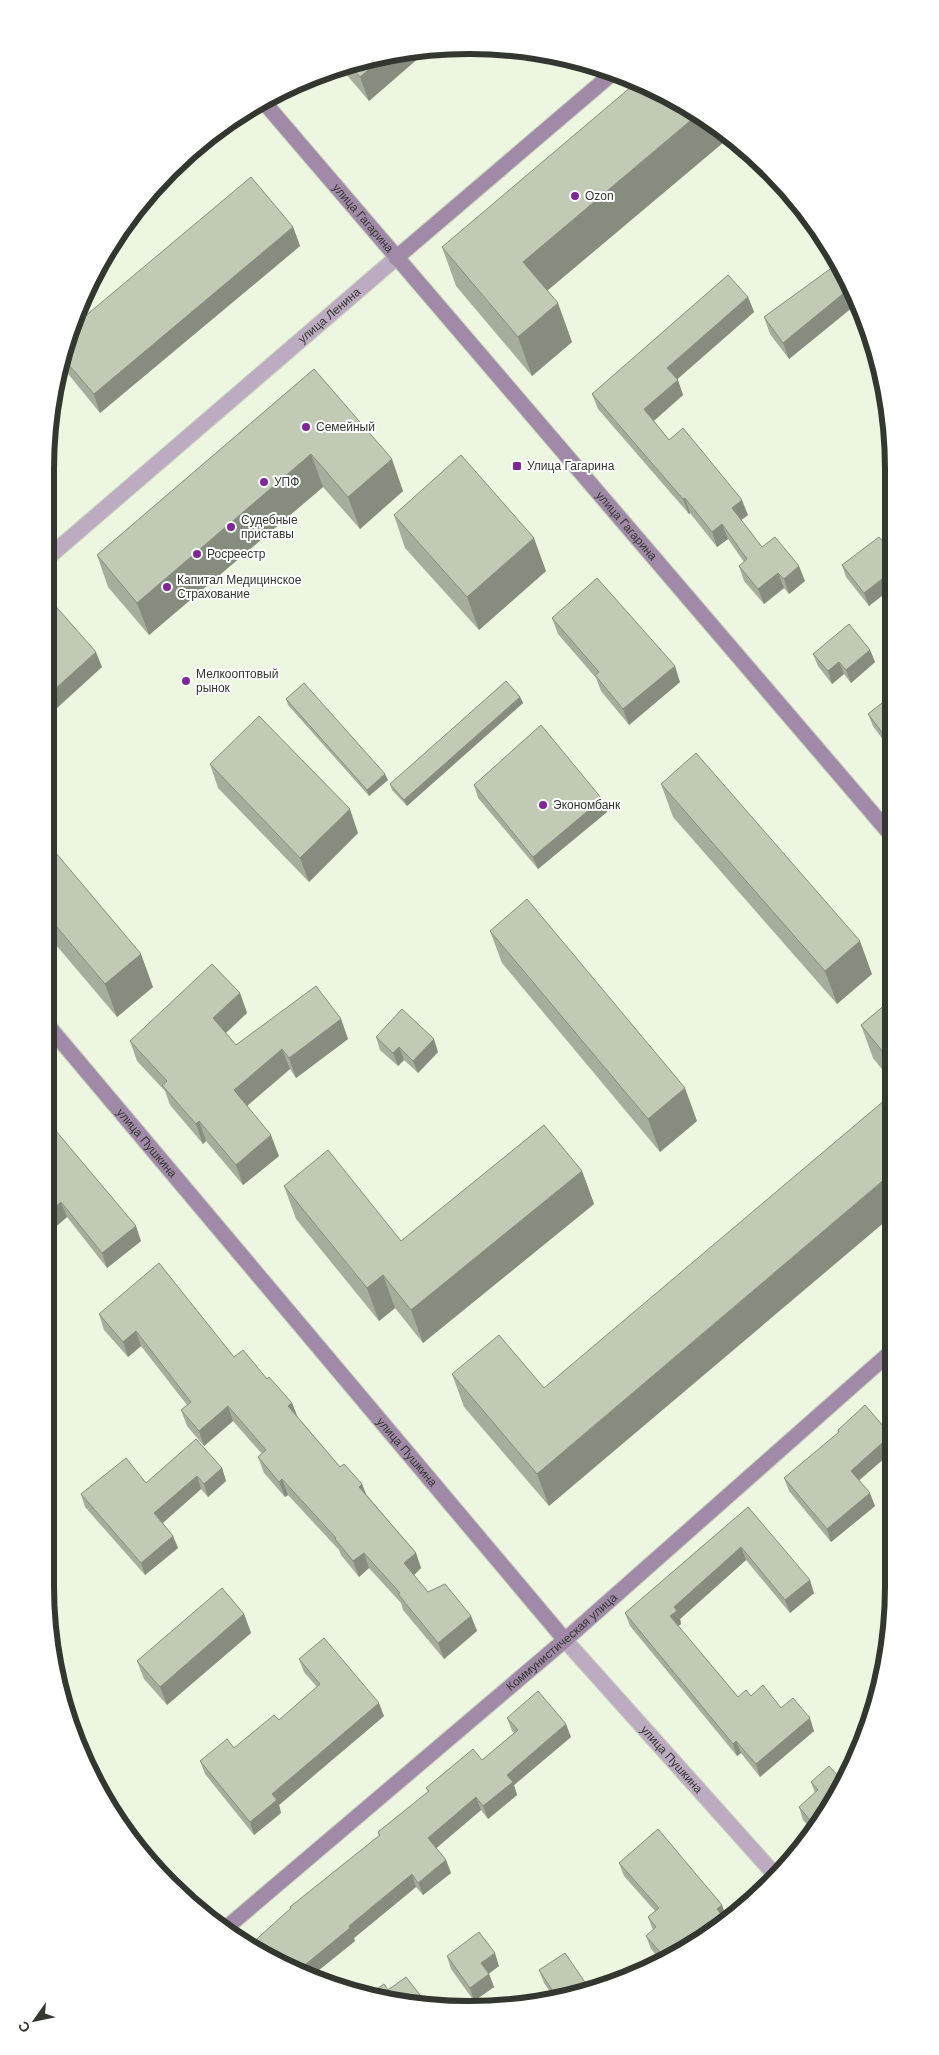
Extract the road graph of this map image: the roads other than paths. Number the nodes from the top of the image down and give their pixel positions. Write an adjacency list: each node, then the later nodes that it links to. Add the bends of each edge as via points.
1 (607, 78): 3 (street, улица Ленина)
2 (267, 106): 3 (street, улица Гагарина)
3 (396, 258): 4 (street, улица Ленина); 5 (street, улица Гагарина)
4 (54, 552)
5 (885, 828)
6 (54, 1033): 8 (street, улица Пушкина)
7 (885, 1357): 8 (street, Коммунистическая улица)
8 (565, 1640): 9 (street, улица Пушкина); 10 (street, Коммунистическая улица)
9 (771, 1871)
10 (230, 1925)

